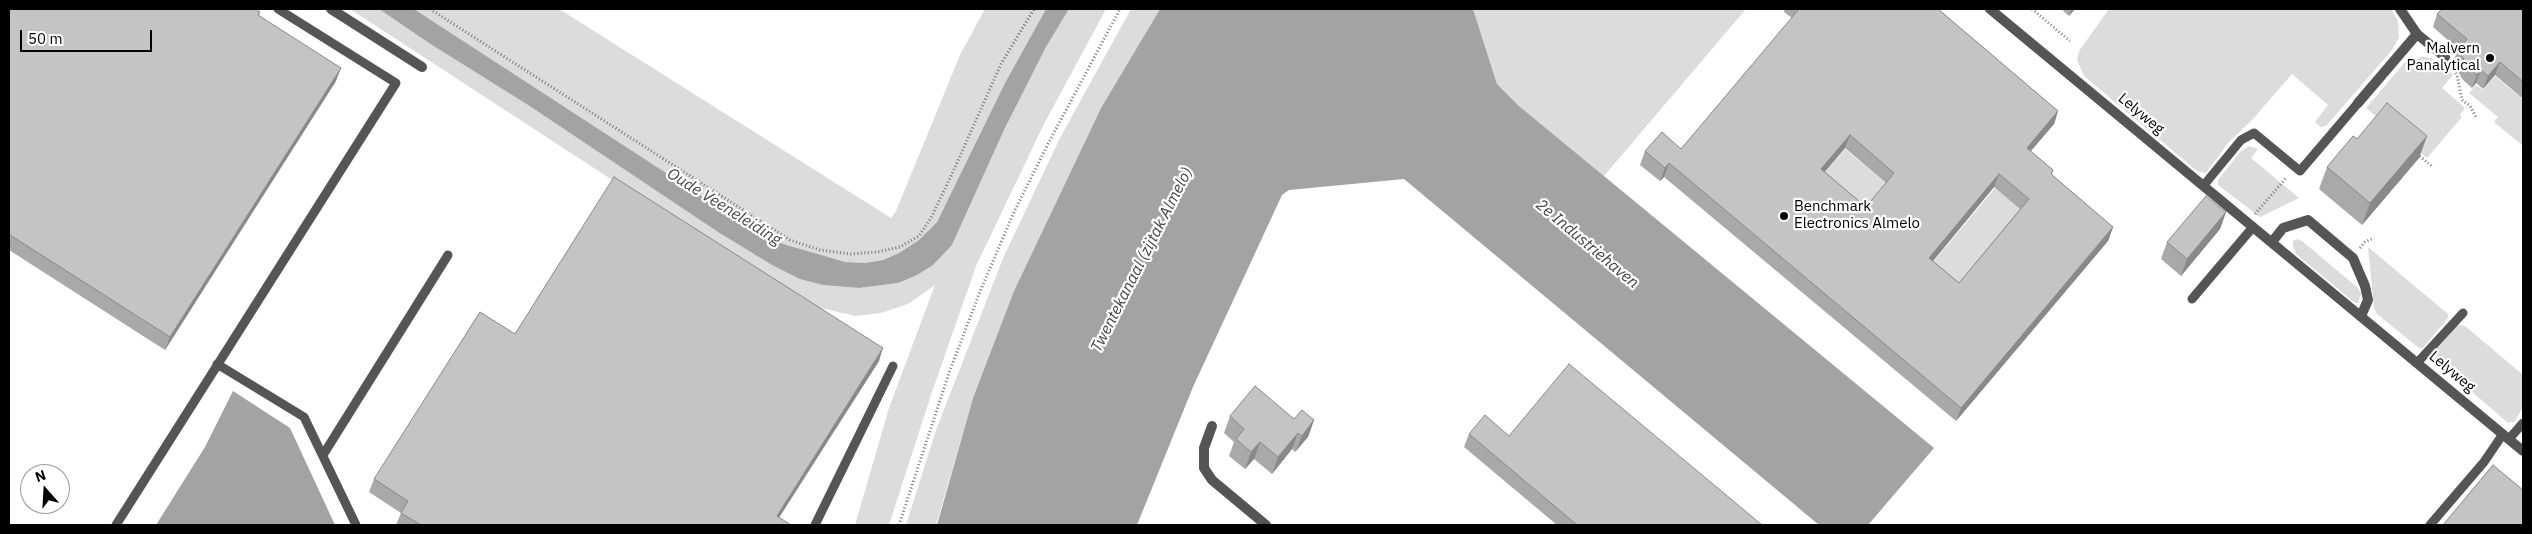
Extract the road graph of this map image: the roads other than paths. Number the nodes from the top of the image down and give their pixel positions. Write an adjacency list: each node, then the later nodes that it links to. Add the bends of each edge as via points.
1 (278, 9): 17 (lane, via 396,82)
2 (331, 9): 7 (street)
3 (1990, 9): 9 (street, Lelyweg)
4 (2400, 9): 5 (street)
5 (2418, 34): 6 (street); 8 (street)
6 (2445, 57)
7 (422, 67)
8 (2358, 103): 9 (lane, via 2300,170 2254,133 2241,140)
9 (2204, 185): 10 (street, Lelyweg)
10 (2251, 225): 11 (street, Lelyweg); 13 (lane)
11 (2272, 242): 15 (street, Lelyweg); 15 (street, via 2283,228 2308,220 2353,258 2368,300)
12 (448, 255): 23 (lane)
13 (2192, 299)
14 (2463, 313): 16 (lane)
15 (2362, 316): 16 (street, Lelyweg)
16 (2417, 363): 21 (street, Lelyweg)
17 (217, 364): 23 (lane, via 298,411); 24 (lane)
18 (893, 366): 26 (lane)
19 (2523, 422): 21 (lane)
20 (1212, 426): 27 (street, via 1204,448 1204,468 1212,480)
21 (2506, 437): 22 (street, Lelyweg); 28 (lane, via 2488,465)
22 (2523, 452)
23 (323, 455): 25 (lane)
24 (116, 525)
25 (356, 525)
26 (815, 525)
27 (1266, 525)
28 (2430, 525)

